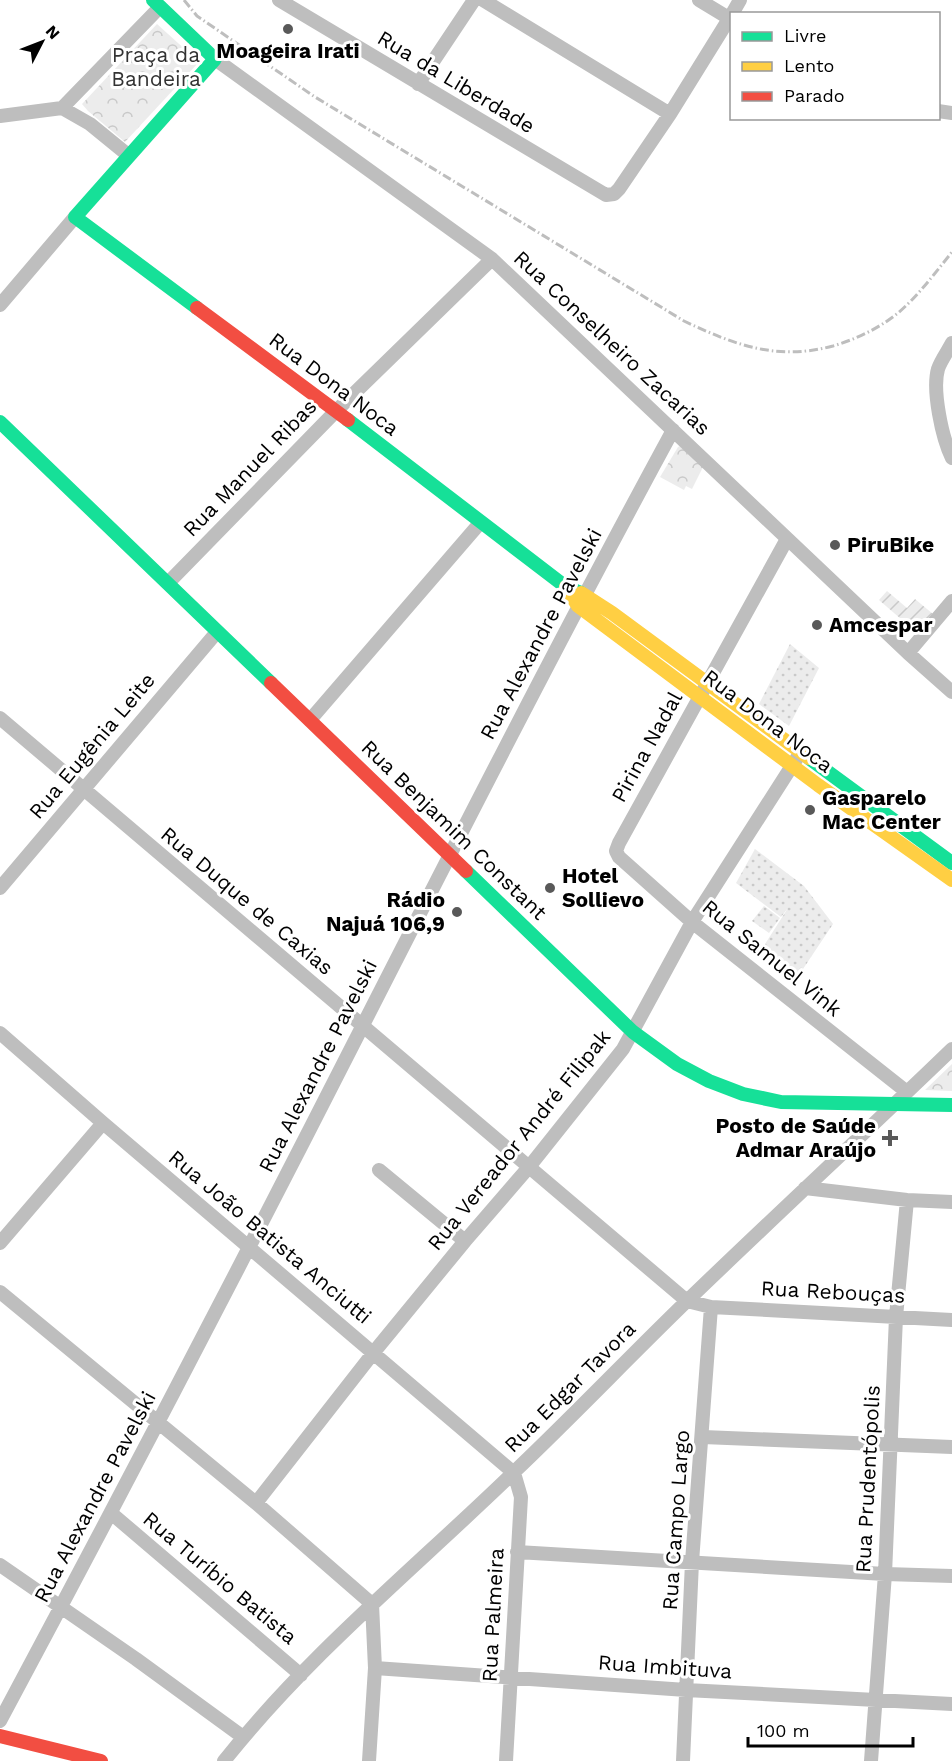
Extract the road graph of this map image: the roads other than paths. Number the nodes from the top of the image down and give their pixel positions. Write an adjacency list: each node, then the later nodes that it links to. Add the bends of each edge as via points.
1 (279, 0): 9 (street, Rua da Liberdade)
2 (474, 0): 9 (street)
3 (483, 0): 11 (street)
4 (699, 0): 6 (street)
5 (156, 2): 8 (main road); 10 (street)
6 (730, 16)
7 (730, 19): 11 (street)
8 (215, 59): 13 (main road); 15 (street, Rua Conselheiro Zacarias)
9 (418, 84): 11 (street, Rua da Liberdade, via 606,195 619,189)
10 (62, 108): 12 (street); 13 (street, via 90,123)
11 (670, 114)
12 (0, 116)
13 (128, 155): 14 (main road)
14 (75, 217): 16 (street); 18 (main road, Rua Dona Noca)
15 (492, 259): 18 (street, Rua Manuel Ribas); 20 (street, Rua Conselheiro Zacarias)
16 (0, 305)
17 (952, 343): 21 (street, via 937,377 940,427)
18 (336, 411): 22 (main road, Rua Dona Noca); 24 (street, Rua Manuel Ribas)
19 (1, 422): 24 (main road, Rua Benjamim Constant)
20 (674, 430): 23 (street, Rua Conselheiro Zacarias); 25 (street, Rua Alexandre Pavelski)
21 (952, 458)
22 (480, 524): 25 (main road, Rua Dona Noca); 33 (street)
23 (787, 539): 28 (street, Rua Conselheiro Zacarias); 29 (street, Pirina Nadal)
24 (168, 583): 27 (main road, Rua Benjamim Constant)
25 (581, 600): 29 (main road, Rua Dona Noca); 31 (main road, Rua Dona Noca); 39 (street, Rua Alexandre Pavelski)
26 (952, 601): 28 (street)
27 (217, 632): 33 (main road, Rua Benjamim Constant); 36 (street, Rua Eugênia Leite)
28 (908, 654): 30 (street, Rua Conselheiro Zacarias)
29 (707, 682): 31 (street, Pirina Nadal); 34 (main road, Rua Dona Noca)
30 (952, 692)
31 (700, 695): 35 (main road, Rua Dona Noca); 37 (street, Pirina Nadal)
32 (0, 718): 36 (street, Rua Duque de Caxias)
33 (310, 720): 39 (main road, Rua Benjamim Constant)
34 (801, 752): 35 (street, Rua Vereador André Filipak); 38 (main road, Rua Dona Noca)
35 (792, 764): 38 (main road, Rua Dona Noca); 43 (street, Rua Vereador André Filipak)
36 (82, 790): 42 (street, Rua Eugênia Leite); 44 (street, Rua Duque de Caxias)
37 (616, 851): 43 (street, Rua Samuel Vink)
38 (928, 854): 40 (main road, Rua Dona Noca); 41 (main road, Rua Dona Noca)
39 (449, 855): 44 (street, Rua Alexandre Pavelski); 45 (main road, Rua Benjamim Constant)
40 (952, 863)
41 (952, 880)
42 (0, 888)
43 (692, 922): 45 (street, Rua Vereador André Filipak); 48 (street, Rua Samuel Vink)
44 (363, 1026): 52 (street, Rua Duque de Caxias); 59 (street, Rua Alexandre Pavelski)
45 (633, 1032): 49 (main road, Rua Benjamim Constant, via 659,1054 687,1070 760,1099 795,1104); 52 (street, Rua Vereador André Filipak)
46 (0, 1033): 51 (street, Rua João Batista Anciutti)
47 (952, 1049): 48 (street, Rua Edgar Tavora)
48 (907, 1092): 49 (street, Rua Edgar Tavora)
49 (895, 1104): 50 (main road, Rua Benjamim Constant); 54 (street, Rua Edgar Tavora)
50 (952, 1105)
51 (103, 1123): 58 (street); 59 (street, Rua João Batista Anciutti)
52 (529, 1167): 57 (street, Rua Vereador André Filipak); 61 (street, Rua Duque de Caxias)
53 (379, 1170): 57 (street)
54 (805, 1188): 55 (street); 61 (street, Rua Edgar Tavora)
55 (907, 1200): 56 (street); 63 (street, Rua Prudentópolis)
56 (952, 1202)
57 (465, 1241): 65 (street, Rua Vereador André Filipak)
58 (0, 1243)
59 (249, 1247): 65 (street, Rua João Batista Anciutti); 66 (street, Rua Alexandre Pavelski)
60 (0, 1292): 66 (street)
61 (687, 1300): 62 (street); 70 (street, Rua Edgar Tavora)
62 (711, 1307): 63 (street, Rua Rebouças); 67 (street, Rua Campo Largo)
63 (896, 1317): 64 (street, Rua Rebouças); 68 (street, Rua Prudentópolis)
64 (952, 1320)
65 (374, 1352): 70 (street, Rua João Batista Anciutti); 71 (street, Rua Vereador André Filipak)
66 (158, 1423): 71 (street); 72 (street, Rua Alexandre Pavelski)
67 (703, 1437): 68 (street); 74 (street, Rua Campo Largo)
68 (892, 1444): 69 (street); 76 (street, Rua Prudentópolis)
69 (952, 1447)
70 (514, 1473): 73 (street, Rua Palmeira, via 521,1497); 78 (street, Rua Edgar Tavora)
71 (256, 1503): 78 (street)
72 (111, 1513): 79 (street, Rua Alexandre Pavelski); 81 (street, Rua Turíbio Batista)
73 (517, 1552): 74 (street); 82 (street, Rua Palmeira)
74 (692, 1562): 76 (street); 83 (street, Rua Campo Largo)
75 (0, 1565): 79 (street)
76 (885, 1574): 77 (street); 84 (street, Rua Prudentópolis)
77 (952, 1576)
78 (372, 1604): 80 (street); 81 (street, Rua Edgar Tavora)
79 (62, 1607): 86 (street, Rua Alexandre Pavelski); 88 (street)
80 (375, 1668): 82 (street, Rua Imbituva); 91 (street)
81 (301, 1675): 88 (street, Rua Edgar Tavora)
82 (511, 1677): 83 (street, Rua Imbituva); 92 (street, Rua Palmeira)
83 (686, 1690): 84 (street, Rua Imbituva); 93 (street, Rua Campo Largo)
84 (874, 1701): 85 (street, Rua Imbituva); 94 (street, Rua Prudentópolis)
85 (952, 1704)
86 (0, 1721)
87 (0, 1736): 89 (main road)
88 (243, 1737): 90 (street, Rua Edgar Tavora)
89 (101, 1761)
90 (224, 1761)
91 (369, 1761)
92 (506, 1761)
93 (683, 1761)
94 (871, 1761)

